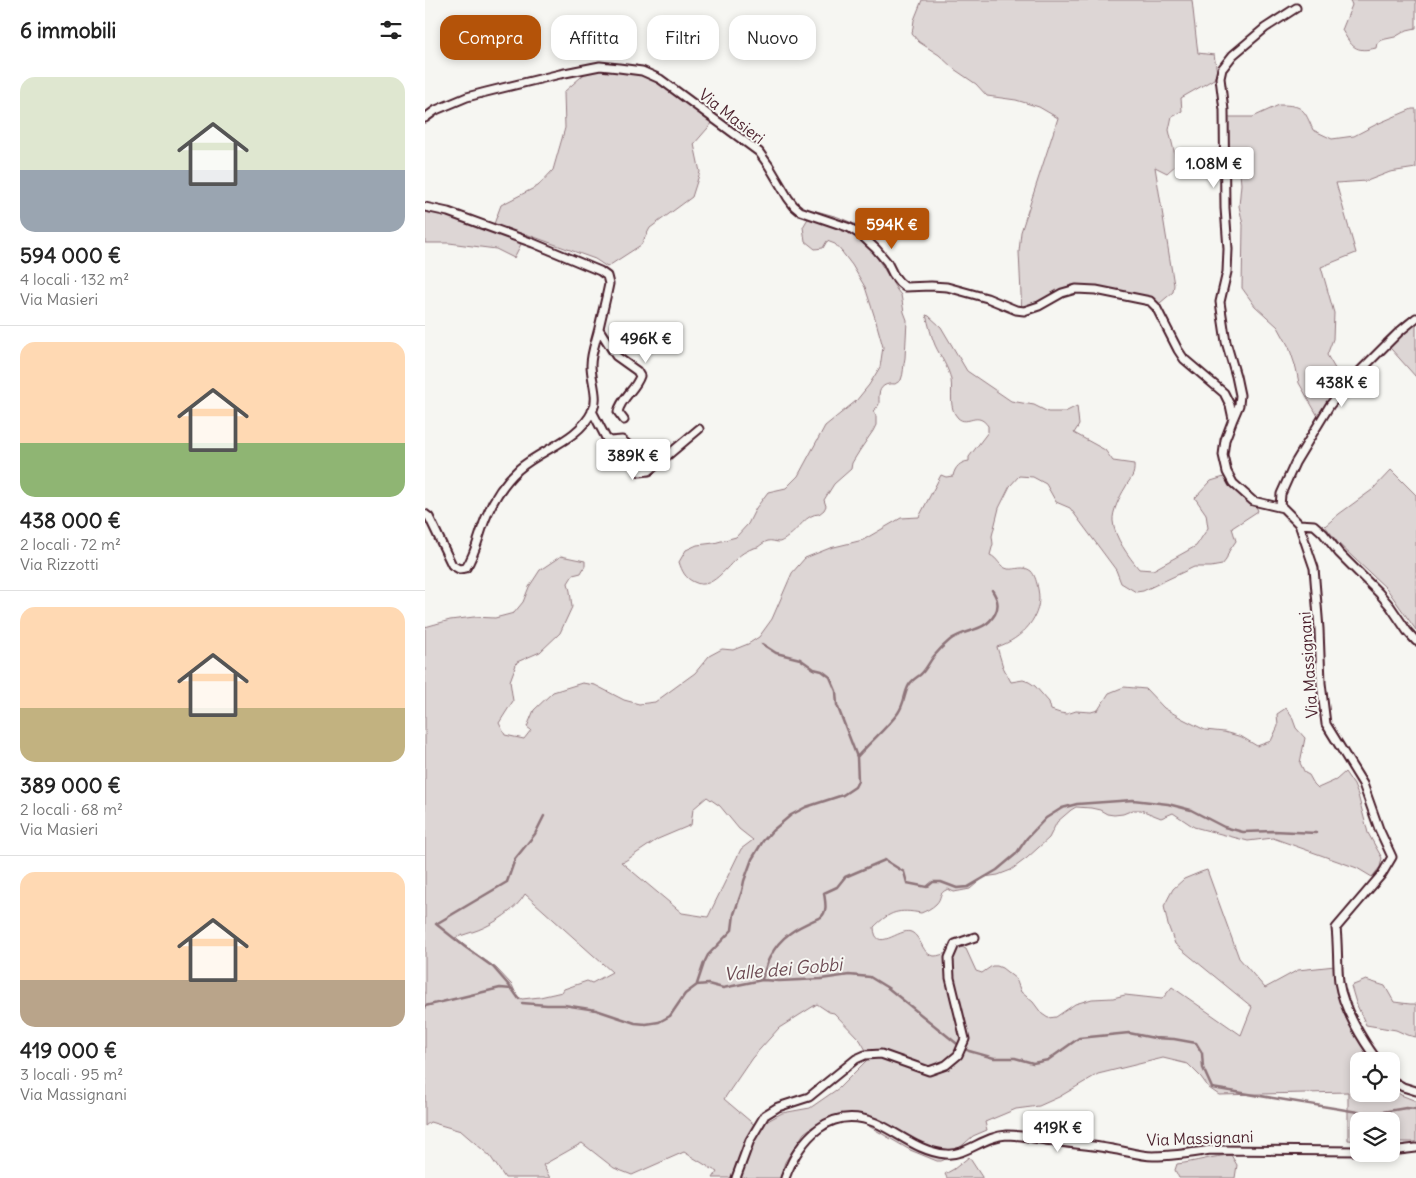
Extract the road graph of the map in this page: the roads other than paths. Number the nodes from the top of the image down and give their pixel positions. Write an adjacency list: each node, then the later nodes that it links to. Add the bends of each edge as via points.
1 (1296, 8): 7 (street, via 1275,20 1233,55 1222,69 1220,78 1224,110 1228,249 1220,302 1226,342 1240,395)
2 (425, 118): 7 (street, Via Masieri, via 467,97 560,74 600,66 641,71 665,83 759,152 800,211 850,228 871,243 905,287 947,288 987,298 1016,310 1039,306 1076,289 1150,301 1184,359 1224,393)
3 (425, 208): 5 (street, via 448,212 600,270 607,276 609,284)
4 (1416, 318): 10 (street, via 1351,380 1330,405 1295,463 1281,494)
5 (599, 329): 6 (street, via 591,364 595,402); 8 (street, via 617,356 640,376 619,407 618,412)
6 (592, 411): 9 (street, via 606,438 627,444 633,463 640,472 649,471); 11 (street, via 573,435 533,458 504,485 487,514 473,557 466,568 452,566)
7 (1233, 419): 10 (street, via 1223,455 1227,472 1233,483 1253,501)
8 (624, 420)
9 (699, 429)
10 (1280, 507): 12 (street)
11 (425, 514)
12 (1299, 524): 13 (street, via 1314,525 1323,533 1379,593); 15 (street, Via Massignani, via 1314,568 1326,724 1363,784 1392,857 1383,874 1336,928 1339,982 1347,1008)
13 (1416, 640)
14 (975, 937): 21 (street, via 955,944 949,958 950,978 965,1039 958,1055 946,1065 929,1071 881,1054 856,1059 809,1097 765,1115 750,1140)
15 (1371, 1052)
16 (1400, 1085): 17 (street)
17 (1416, 1091)
18 (1416, 1148): 20 (street)
19 (1350, 1150): 22 (street, Via Massignani, via 1210,1150 1152,1156 1009,1135 988,1138 966,1150 947,1154 920,1147 864,1119 847,1118 835,1120 813,1132 791,1162)
20 (1400, 1150)
21 (736, 1178)
22 (785, 1178)

